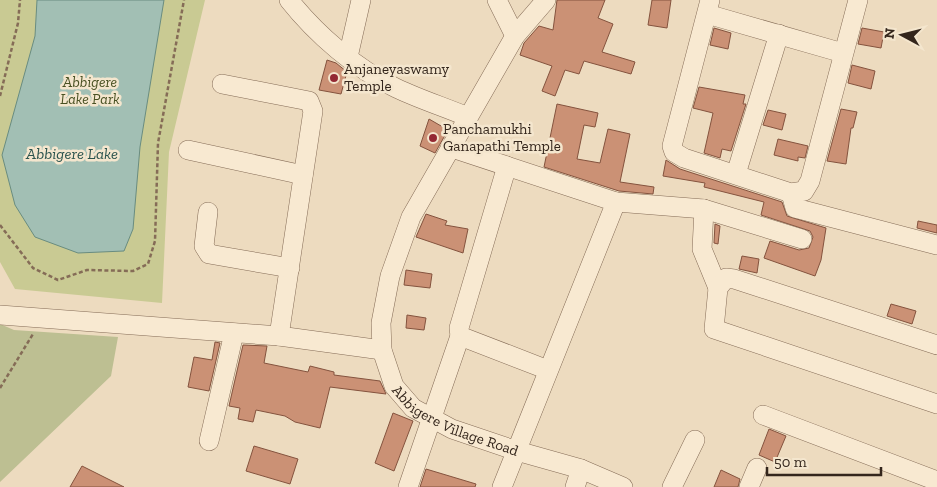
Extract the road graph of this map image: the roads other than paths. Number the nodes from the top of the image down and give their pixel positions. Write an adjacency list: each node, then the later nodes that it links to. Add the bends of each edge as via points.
1 (289, 0): 10 (street, via 309,25)
2 (361, 0): 10 (street)
3 (497, 0): 8 (street)
4 (546, 0): 8 (street, Abbigere Village Road)
5 (858, 0): 9 (street)
6 (709, 7): 7 (street); 16 (street, via 672,146 674,152 684,158)
7 (779, 34): 9 (street); 16 (street)
8 (515, 36): 12 (street, Abbigere Village Road)
9 (843, 53): 18 (street, via 810,182 804,191)
10 (348, 57): 12 (street, via 395,88)
11 (222, 84): 17 (street, via 309,101 312,105)
12 (468, 117): 13 (street, Abbigere Village Road)
13 (452, 148): 15 (street); 31 (street, Abbigere Village Road, via 410,217 390,276 381,323)
14 (188, 150): 17 (street)
15 (507, 166): 19 (street); 29 (street, via 459,328)
16 (736, 174): 18 (street)
17 (304, 175): 24 (street)
18 (791, 193): 23 (street, via 795,208)
19 (616, 202): 20 (street); 32 (street)
20 (704, 209): 22 (street); 25 (street, via 702,249)
21 (208, 212): 24 (street, via 204,246 209,254)
22 (802, 239)
23 (937, 245)
24 (290, 268): 28 (street)
25 (718, 288): 30 (street, via 726,278 734,279); 33 (street, via 714,329)
26 (0, 314): 27 (street)
27 (234, 333): 28 (street); 37 (street)
28 (279, 336): 31 (street)
29 (460, 336): 32 (street); 35 (street)
30 (937, 345)
31 (382, 350): 35 (street, Abbigere Village Road, via 394,386 413,408)
32 (548, 370): 38 (street)
33 (937, 404)
34 (763, 415): 41 (street)
35 (430, 417): 38 (street, Abbigere Village Road, via 452,429); 42 (street)
36 (695, 440): 46 (street)
37 (209, 441)
38 (516, 451): 40 (street, Abbigere Village Road); 43 (street)
39 (757, 468): 47 (street)
40 (581, 469): 44 (street); 45 (street, Abbigere Village Road)
41 (937, 481)
42 (408, 487)
43 (502, 487)
44 (575, 487)
45 (623, 487)
46 (672, 487)
47 (749, 487)

